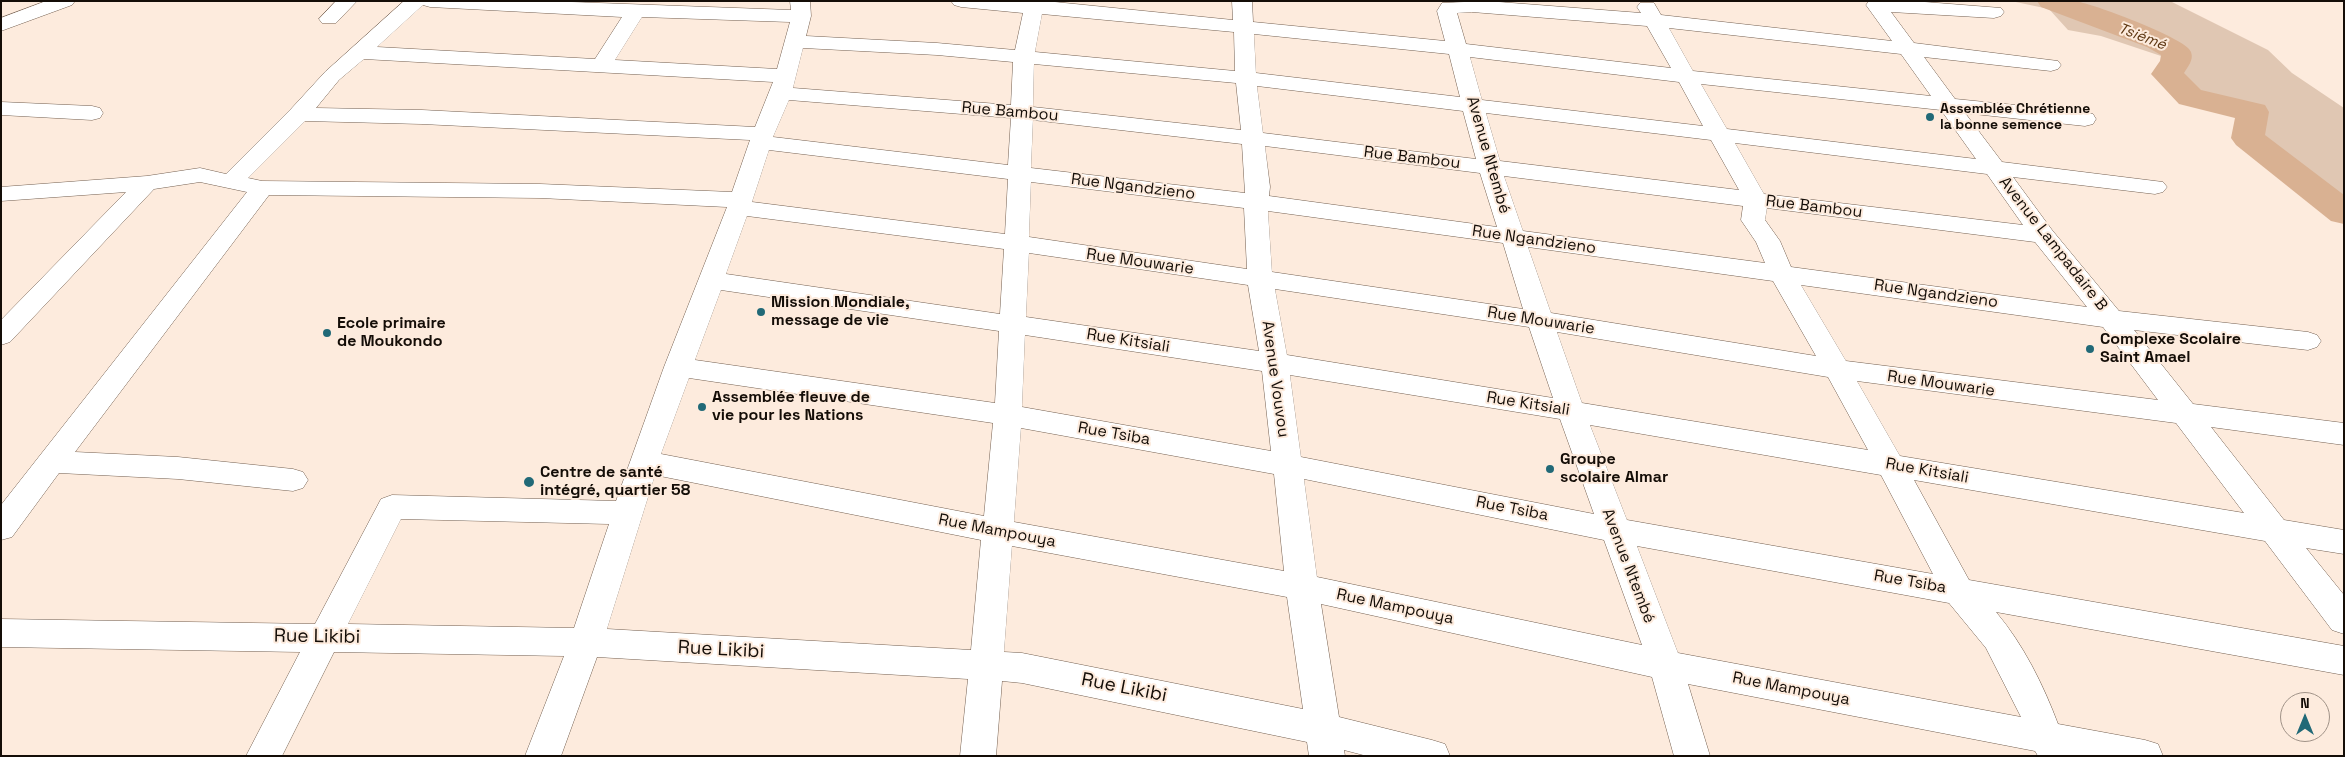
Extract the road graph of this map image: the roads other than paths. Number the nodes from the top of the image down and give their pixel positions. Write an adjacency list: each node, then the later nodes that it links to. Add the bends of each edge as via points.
1 (65, 1): 13 (street)
2 (347, 1): 11 (street)
3 (416, 1): 16 (street)
4 (430, 1): 9 (street)
5 (961, 1): 6 (street)
6 (1033, 4): 7 (street, via 1151,20); 17 (street)
7 (1242, 8): 15 (street); 21 (street, Avenue Vouvou)
8 (1648, 10): 14 (street); 15 (street, Avenue Ntembé, via 1449,7 1447,11); 20 (street)
9 (635, 12): 12 (street); 19 (street)
10 (1994, 12): 14 (street, Avenue Lampadaire B, via 1876,5)
11 (329, 19)
12 (798, 20): 17 (street, via 937,50); 22 (street)
13 (1, 25)
14 (1905, 48): 18 (street); 23 (street, Avenue Lampadaire B)
15 (1458, 50): 20 (street); 24 (street, Avenue Ntembé)
16 (358, 52): 19 (street, Rue Bambou); 28 (street)
17 (1024, 58): 21 (street); 26 (street)
18 (2051, 65)
19 (600, 67): 22 (street, Rue Bambou)
20 (1684, 76): 23 (street); 30 (street)
21 (1246, 78): 24 (street); 32 (street, Avenue Vouvou)
22 (783, 84): 26 (street, Rue Bambou); 31 (street)
23 (1948, 104): 29 (street); 34 (street, Avenue Lampadaire B)
24 (1474, 106): 30 (street); 33 (street, Avenue Ntembé)
25 (1, 108): 27 (street)
26 (1022, 112): 32 (street, Rue Bambou); 35 (street)
27 (92, 113)
28 (299, 114): 31 (street, Rue Ngandzieno, via 422,117); 36 (street)
29 (2085, 119)
30 (1719, 133): 34 (street); 41 (street)
31 (761, 138): 35 (street, Rue Ngandzieno); 43 (street)
32 (1251, 138): 33 (street, Rue Bambou); 42 (street, Avenue Vouvou, via 1258,186)
33 (1490, 168): 41 (street, Rue Bambou); 45 (street, Avenue Ntembé)
34 (1994, 168): 38 (street); 44 (street, Avenue Lampadaire B)
35 (1020, 173): 42 (street, Rue Ngandzieno); 46 (street)
36 (232, 181): 37 (street, Rue Mouwarie, via 200,175); 39 (street, Rue Mouwarie)
37 (147, 183): 40 (street, Rue Mouwarie); 53 (street)
38 (2155, 187)
39 (262, 188): 43 (street, Rue Mouwarie, via 540,191); 62 (street)
40 (4, 196)
41 (1756, 200): 44 (street, Rue Bambou); 47 (street, via 1753,220 1768,240)
42 (1256, 202): 45 (street, Rue Ngandzieno); 48 (street, Avenue Vouvou)
43 (739, 204): 46 (street, Rue Mouwarie); 49 (street)
44 (2043, 236): 50 (street, Avenue Lampadaire B)
45 (1513, 237): 47 (street, Rue Ngandzieno); 51 (street, Avenue Ntembé)
46 (1018, 244): 48 (street, Rue Mouwarie); 52 (street)
47 (1781, 273): 50 (street, Rue Ngandzieno); 57 (street)
48 (1260, 279): 51 (street, Rue Mouwarie); 55 (street, Avenue Vouvou)
49 (710, 280): 52 (street, Rue Kitsiali); 56 (street)
50 (2111, 319): 54 (street, Rue Ngandzieno); 59 (street, Avenue Lampadaire B)
51 (1540, 320): 57 (street, Rue Mouwarie); 58 (street, Avenue Ntembé)
52 (1013, 324): 55 (street, Rue Kitsiali); 60 (street)
53 (1, 336)
54 (2308, 340)
55 (1276, 363): 58 (street, Rue Kitsiali); 64 (street, Avenue Vouvou)
56 (678, 367): 60 (street, Rue Tsiba); 63 (street)
57 (1837, 369): 59 (street, Rue Mouwarie); 65 (street)
58 (1571, 410): 65 (street, Rue Kitsiali); 69 (street, Avenue Ntembé)
59 (2184, 414): 61 (street, Rue Mouwarie); 70 (street, Avenue Lampadaire B)
60 (1008, 415): 64 (street, Rue Tsiba); 71 (street)
61 (2344, 434)
62 (53, 462): 66 (street, via 178,468); 68 (street)
63 (644, 462): 67 (street); 71 (street, Rue Mampouya)
64 (1286, 464): 69 (street, Rue Tsiba); 73 (street, Avenue Vouvou)
65 (1890, 464): 70 (street, Rue Kitsiali); 74 (street)
66 (293, 480)
67 (627, 513): 77 (street, via 392,507); 78 (street)
68 (1, 528)
69 (1614, 530): 74 (street, Rue Tsiba); 81 (street, Avenue Ntembé)
70 (2274, 530): 72 (street, Rue Kitsiali); 75 (street, Avenue Lampadaire B)
71 (996, 532): 73 (street, Rue Mampouya); 80 (street)
72 (2344, 542)
73 (1302, 587): 81 (street, Rue Mampouya); 82 (street, Avenue Vouvou)
74 (1958, 591): 79 (street, Rue Tsiba); 83 (street, via 1998,638 2032,700)
75 (2344, 620)
76 (1, 634): 77 (street, Rue Likibi)
77 (323, 637): 78 (street, Rue Likibi); 84 (street)
78 (586, 642): 80 (street, Rue Likibi); 85 (street)
79 (2344, 661)
80 (986, 665): 82 (street, Rue Likibi, via 1022,668); 86 (street)
81 (1666, 665): 83 (street, Rue Mampouya); 88 (street, Avenue Ntembé)
82 (1325, 742): 87 (street, Rue Likibi)
83 (2052, 746): 89 (street, Rue Mampouya)
84 (264, 756)
85 (543, 756)
86 (978, 756)
87 (1432, 756)
88 (1692, 756)
89 (2145, 756)

